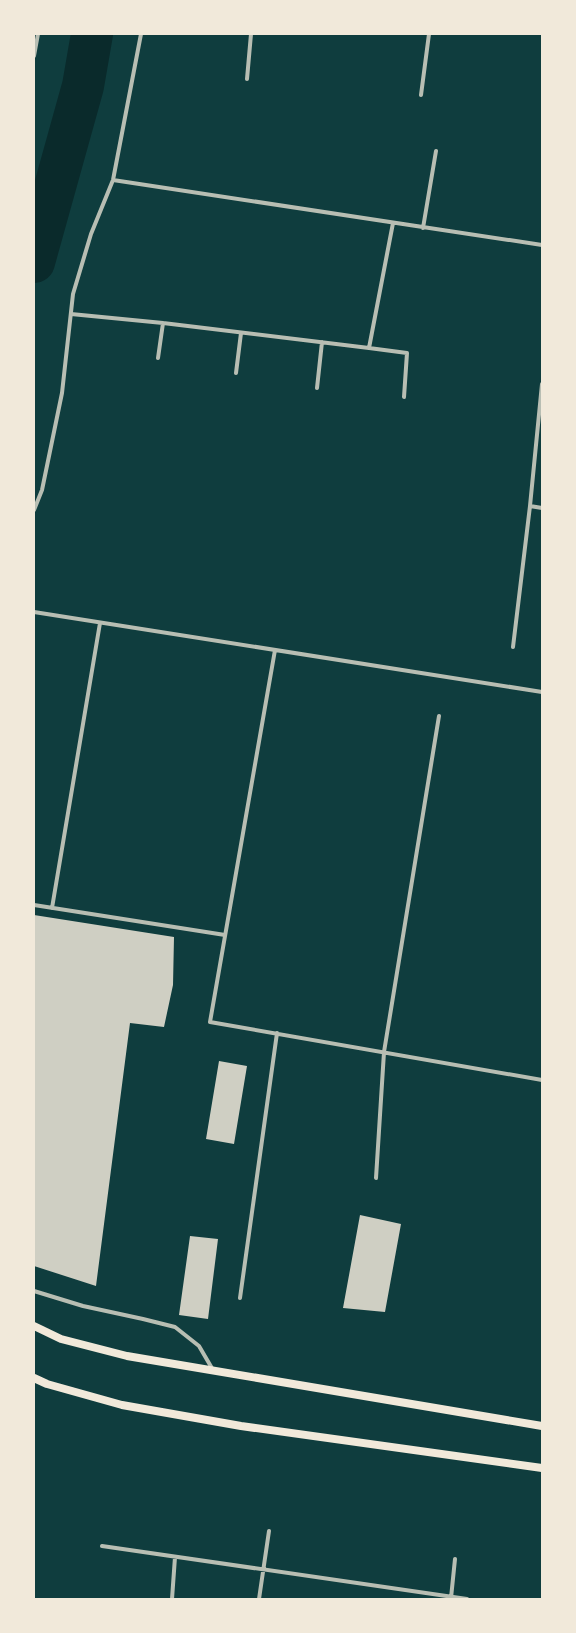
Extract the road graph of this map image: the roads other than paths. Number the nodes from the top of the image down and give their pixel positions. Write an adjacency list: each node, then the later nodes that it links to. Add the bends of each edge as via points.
1 (38, 34): 5 (street)
2 (141, 34): 9 (street)
3 (251, 34): 6 (street)
4 (429, 34): 7 (street)
5 (34, 56)
6 (246, 79)
7 (421, 95)
8 (436, 151): 11 (street)
9 (113, 180): 10 (street); 13 (street, via 91,234 73,294)
10 (393, 223): 11 (street); 17 (street)
11 (423, 228): 12 (street)
12 (542, 245)
13 (71, 314): 14 (street); 25 (street, via 62,392 42,490)
14 (163, 323): 15 (street); 18 (street)
15 (241, 332): 16 (street); 19 (street)
16 (322, 342): 17 (street); 21 (street)
17 (369, 348): 22 (street, via 407,353)
18 (158, 358)
19 (236, 373)
20 (542, 384): 23 (street)
21 (317, 388)
22 (404, 397)
23 (530, 506): 24 (street); 28 (street)
24 (542, 508)
25 (34, 510)
26 (34, 612): 27 (street)
27 (100, 623): 29 (street); 33 (street)
28 (513, 647)
29 (275, 650): 30 (street); 34 (street)
30 (542, 692)
31 (439, 716): 36 (street)
32 (34, 905): 33 (street)
33 (52, 908): 34 (street)
34 (225, 935): 35 (street, via 210,1022)
35 (277, 1033): 36 (street); 40 (street)
36 (384, 1052): 37 (street); 38 (street)
37 (542, 1080)
38 (376, 1178)
39 (34, 1291): 42 (street, via 82,1306 174,1327 199,1346)
40 (240, 1298)
41 (34, 1326): 42 (main road, via 68,1341 127,1356)
42 (214, 1372): 44 (main road)
43 (34, 1378): 45 (main road, via 122,1405 241,1426)
44 (542, 1426)
45 (542, 1468)
46 (269, 1531): 50 (street)
47 (102, 1546): 48 (street)
48 (175, 1557): 50 (street); 52 (street)
49 (455, 1558): 51 (street)
50 (264, 1569): 51 (street); 53 (street)
51 (451, 1598): 54 (street)
52 (172, 1599)
53 (259, 1599)
54 (468, 1599)

